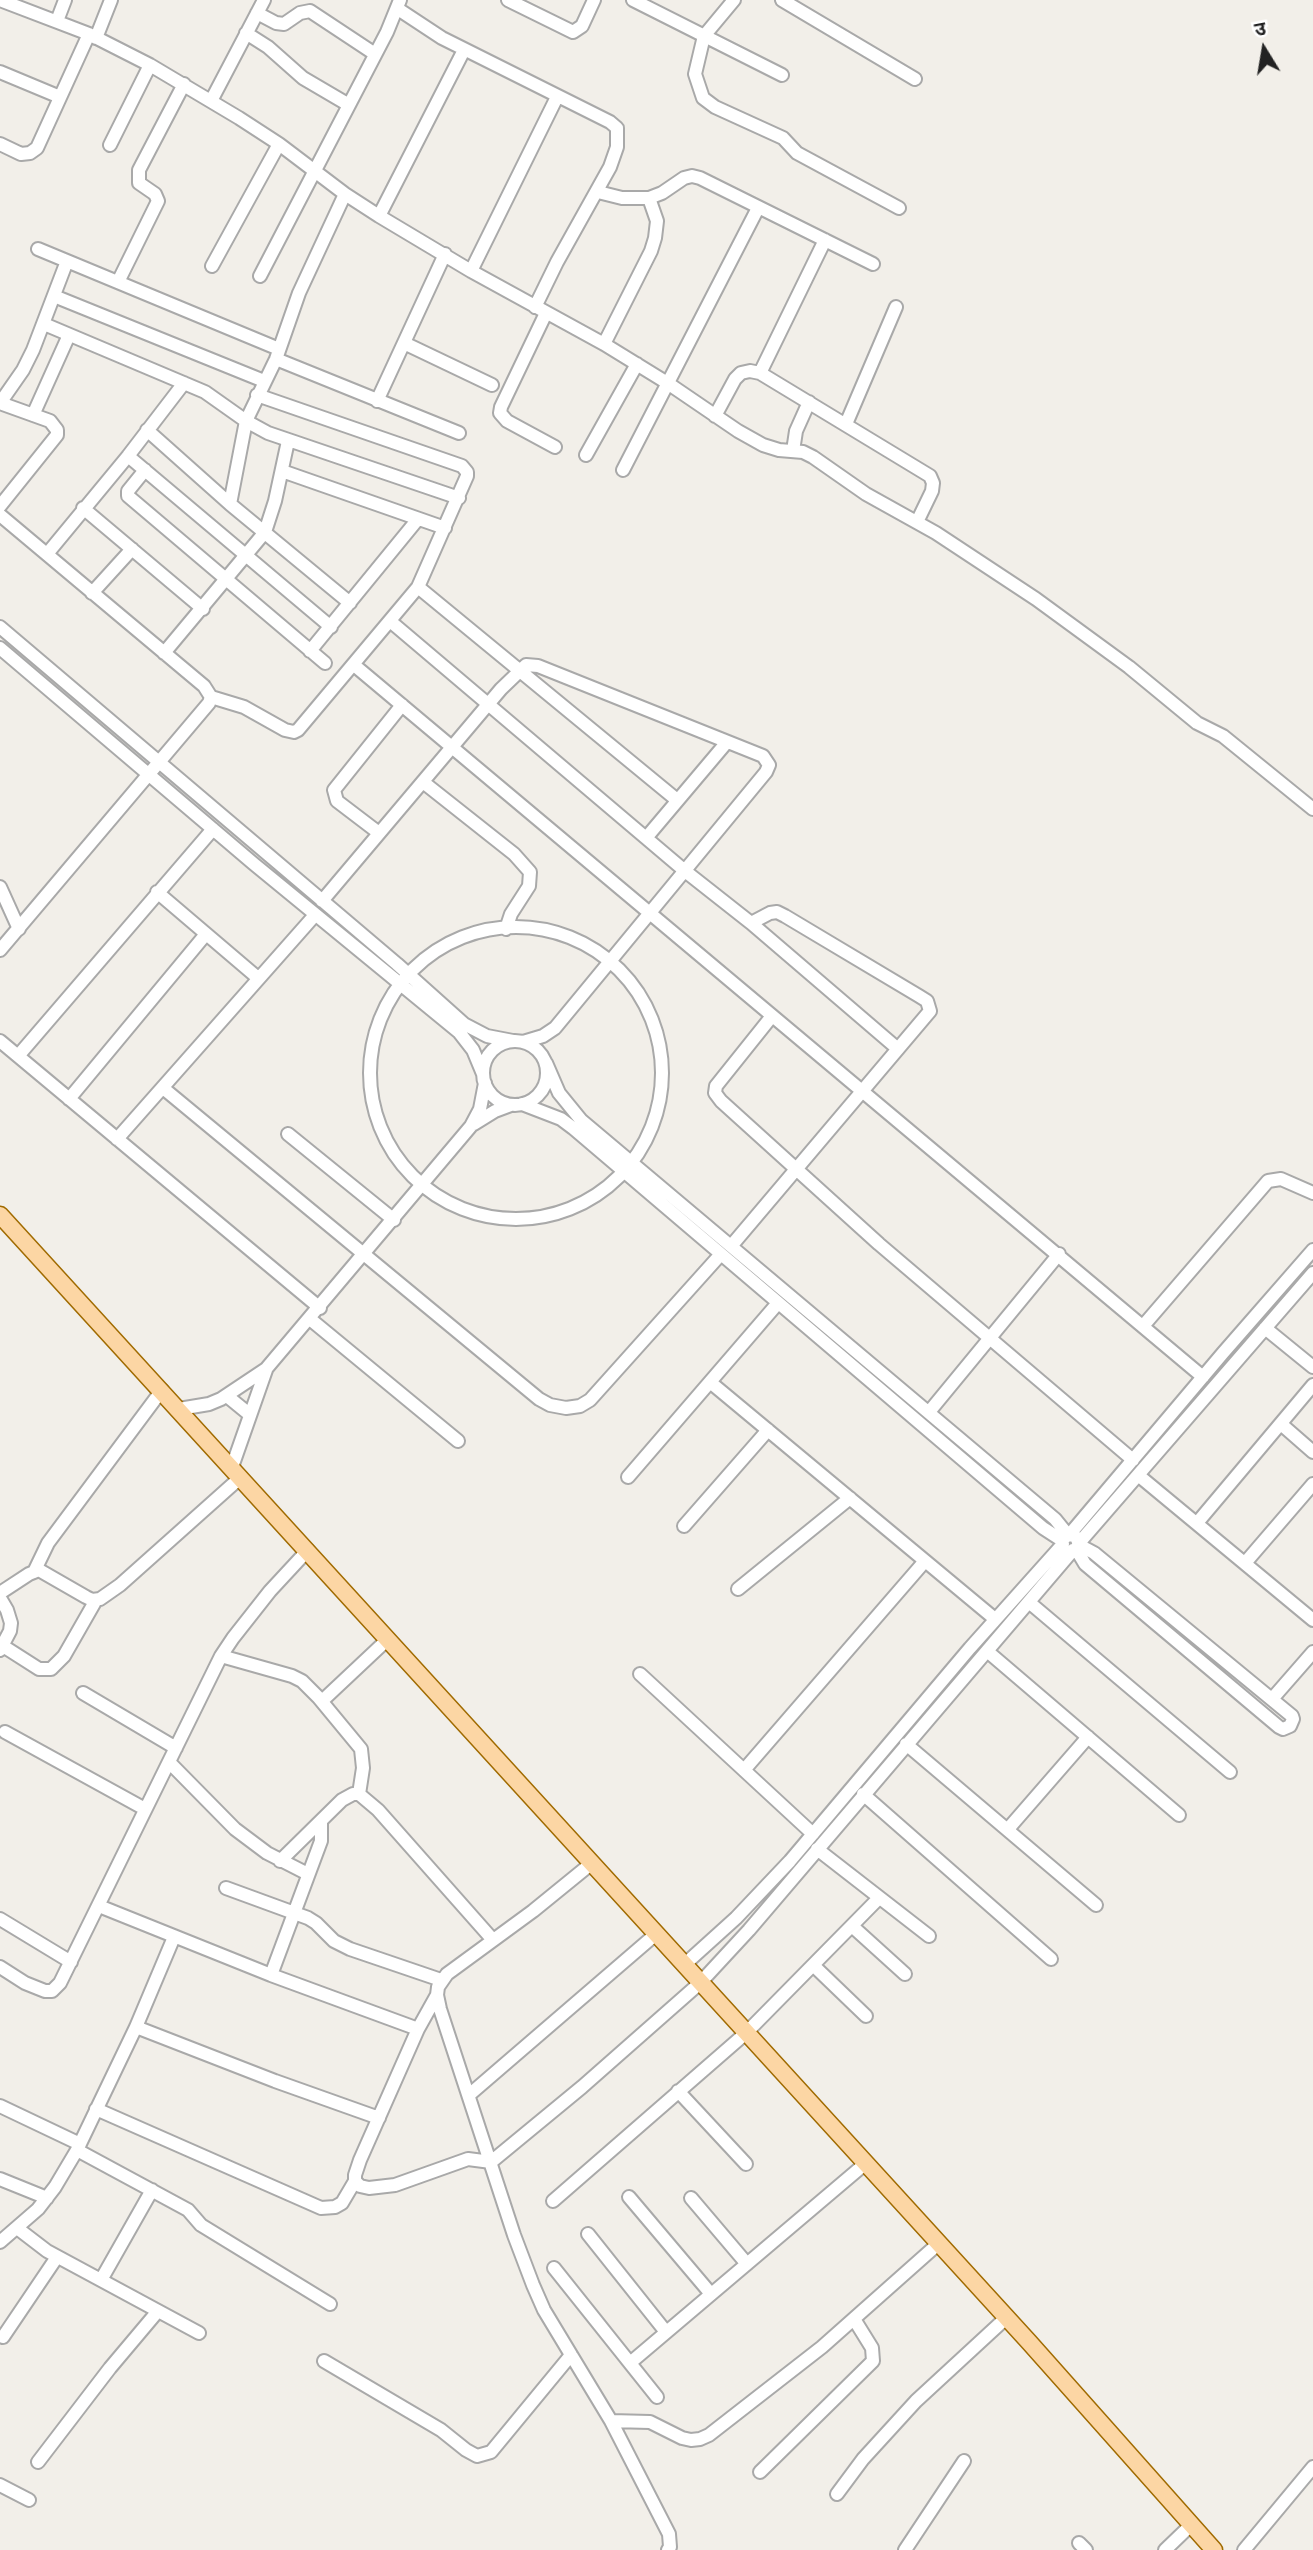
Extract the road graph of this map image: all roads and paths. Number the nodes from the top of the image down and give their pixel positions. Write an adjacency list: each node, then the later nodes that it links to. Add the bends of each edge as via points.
1 (0, 0): 10 (street)
2 (65, 0): 13 (street)
3 (111, 0): 15 (street)
4 (264, 0): 12 (street)
5 (508, 0): 6 (street, via 573,32 582,26)
6 (594, 0)
7 (633, 0): 16 (street)
8 (734, 0): 16 (street)
9 (782, 0): 22 (street)
10 (22, 4): 13 (street)
11 (399, 5): 17 (street); 18 (street)
12 (257, 13): 14 (street); 18 (street, via 284,24 310,11)
13 (57, 21): 15 (street)
14 (246, 33): 26 (street); 27 (street, via 303,78)
15 (93, 36): 19 (street); 24 (street)
16 (704, 36): 21 (street); 36 (street, via 695,74 707,103 783,138 797,153)
17 (464, 50): 25 (street); 37 (street)
18 (375, 54): 27 (street)
19 (150, 65): 23 (street); 30 (street)
20 (0, 72): 24 (street)
21 (782, 75)
22 (915, 79)
23 (184, 84): 26 (street); 46 (street, via 139,170 139,183 158,201)
24 (61, 97): 28 (street, via 37,148 22,154)
25 (557, 97): 32 (street, via 617,128 617,147); 44 (street)
26 (211, 101): 29 (street)
27 (349, 105): 31 (street)
28 (0, 144)
29 (279, 144): 31 (street); 43 (street)
30 (110, 145)
31 (315, 172): 33 (street); 45 (street)
32 (598, 192): 34 (street); 49 (street, via 576,227)
33 (345, 194): 37 (street); 54 (street, via 303,284)
34 (649, 198): 35 (street, via 692,176); 53 (street, via 657,220 651,251)
35 (758, 208): 38 (street); 59 (street)
36 (899, 208)
37 (379, 216): 40 (street)
38 (825, 240): 42 (street); 56 (street)
39 (38, 248): 41 (street)
40 (445, 254): 44 (street); 52 (street)
41 (67, 261): 46 (street); 47 (street)
42 (873, 264)
43 (212, 266)
44 (471, 271): 49 (street)
45 (260, 276)
46 (118, 282): 54 (street)
47 (54, 296): 50 (street); 57 (street)
48 (895, 307): 68 (street)
49 (540, 310): 53 (street); 72 (street, via 500,413)
50 (44, 324): 51 (street); 64 (street, via 23,370)
51 (69, 335): 58 (street); 65 (street)
52 (404, 343): 60 (street); 62 (street)
53 (604, 344): 55 (street)
54 (278, 354): 57 (street); 62 (street)
55 (637, 364): 59 (street); 74 (street)
56 (760, 373): 63 (street); 66 (street, via 741,373)
57 (264, 381): 61 (street)
58 (184, 383): 67 (street); 69 (street)
59 (669, 384): 66 (street); 77 (street)
60 (492, 385)
61 (257, 395): 67 (street); 79 (street, via 463,466 467,476)
62 (377, 401): 70 (street)
63 (809, 402): 68 (street); 73 (street)
64 (0, 403): 65 (street)
65 (33, 415): 81 (street, via 55,424 57,435)
66 (715, 416): 73 (street, via 763,445)
67 (246, 421): 71 (street); 80 (street)
68 (846, 424): 85 (street, via 930,477 932,491)
69 (147, 430): 75 (street); 80 (street)
70 (459, 433)
71 (288, 441): 78 (street); 79 (street)
72 (555, 447)
73 (793, 451): 85 (street, via 813,457)
74 (586, 455)
75 (128, 456): 76 (street); 82 (street)
76 (145, 470): 90 (street); 91 (street, via 128,496)
77 (623, 470)
78 (282, 471): 84 (street); 87 (street)
79 (458, 498): 86 (street)
80 (230, 504): 87 (street)
81 (0, 506)
82 (83, 508): 88 (street); 89 (street)
83 (0, 515): 89 (street)
84 (418, 519): 86 (street); 94 (street)
85 (917, 522): 114 (street, via 1107,650)
86 (446, 528): 92 (street)
87 (265, 532): 90 (street); 94 (street)
88 (132, 549): 93 (street); 95 (street)
89 (47, 554): 93 (street)
90 (247, 556): 91 (street); 98 (street)
91 (227, 579): 95 (street); 100 (street)
92 (418, 587): 96 (street); 104 (street)
93 (92, 593): 101 (street)
94 (350, 603): 98 (street)
95 (202, 609): 101 (street)
96 (390, 621): 103 (street); 106 (street)
97 (0, 626): 110 (street)
98 (331, 627): 100 (street)
99 (0, 648): 111 (street)
100 (310, 651): 102 (street)
101 (164, 653): 105 (street, via 204,685)
102 (325, 663)
103 (354, 665): 105 (street, via 294,732 244,707); 107 (street)
104 (519, 669): 106 (street); 108 (street, via 538,666); 113 (street)
105 (211, 697): 110 (street)
106 (489, 703): 109 (street); 117 (street)
107 (402, 705): 109 (street); 116 (street, via 334,790 337,801)
108 (727, 742): 113 (street); 118 (street, via 763,756 768,769)
109 (452, 747): 112 (street); 122 (street)
110 (160, 762): 111 (street); 121 (street)
111 (149, 775): 115 (street); 125 (street)
112 (423, 782): 116 (street); 126 (street, via 530,872 528,886)
113 (677, 800): 117 (street)
114 (1313, 809)
115 (213, 829): 120 (street); 123 (street)
116 (379, 833): 121 (street)
117 (646, 838): 118 (street)
118 (685, 871): 122 (street); 124 (street)
119 (0, 887): 125 (street)
120 (157, 892): 127 (street); 137 (street)
121 (322, 901): 131 (street)
122 (650, 913): 129 (street); 132 (street)
123 (315, 915): 130 (street); 131 (street)
124 (751, 923): 136 (street); 136 (street, via 777,912 927,1002 927,1016)
125 (19, 929): 128 (street)
126 (506, 929): 129 (street, via 559,933); 131 (street, via 460,937)
127 (206, 934): 130 (street); 142 (street)
128 (0, 950)
129 (611, 961): 133 (street); 147 (street, via 643,999 662,1060 660,1105)
130 (258, 978): 140 (street)
131 (402, 978): 135 (street, via 464,1024 487,1036); 139 (street, via 473,1049); 149 (street, via 376,1029 370,1086 382,1136)
132 (772, 1016): 141 (street); 148 (street, via 724,1074 715,1093)
133 (555, 1028): 135 (street, via 543,1037); 138 (street)
134 (0, 1041): 137 (street)
135 (518, 1041): 138 (street, via 533,1046); 139 (street, via 494,1049 484,1064)
136 (898, 1049): 141 (street)
137 (18, 1056): 142 (street)
138 (544, 1058): 143 (street, via 546,1084 532,1101); 147 (street, via 568,1107)
139 (484, 1078): 143 (street, via 495,1098); 144 (street, via 481,1109)
140 (163, 1088): 146 (street); 155 (street)
141 (861, 1091): 148 (street); 157 (street)
142 (69, 1099): 146 (street)
143 (517, 1105): 144 (street, via 495,1111); 147 (street, via 561,1119)
144 (471, 1126): 149 (street)
145 (288, 1134): 152 (street)
146 (117, 1139): 160 (street)
147 (629, 1167): 149 (street, via 610,1188 574,1207 522,1219 468,1211); 153 (street); 156 (street)
148 (797, 1167): 153 (street); 164 (street)
149 (421, 1186): 152 (street)
150 (1313, 1193): 162 (street, via 1282,1179 1268,1181)
151 (0, 1215): 170 (main road)
152 (394, 1220): 155 (street)
153 (732, 1245): 173 (street)
154 (1313, 1250): 167 (street)
155 (365, 1254): 156 (street, via 539,1399 566,1408 590,1399); 160 (street)
156 (721, 1254): 159 (street)
157 (1059, 1254): 162 (street); 164 (street)
158 (1313, 1273): 163 (street)
159 (778, 1303): 168 (street); 187 (street, via 1042,1528)
160 (320, 1308): 161 (street)
161 (310, 1319): 166 (street); 177 (street)
162 (1143, 1326): 167 (street)
163 (1265, 1328): 165 (street); 181 (street)
164 (989, 1339): 173 (street); 179 (street)
165 (1313, 1367)
166 (266, 1369): 171 (street); 174 (street)
167 (1203, 1377): 179 (street)
168 (710, 1382): 176 (street); 182 (street)
169 (1313, 1385): 175 (street)
170 (162, 1390): 172 (main road); 191 (street, via 48,1543)
171 (227, 1396): 172 (street); 174 (street)
172 (179, 1409): 180 (main road)
173 (929, 1412): 187 (street, via 1055,1519)
174 (249, 1414): 180 (street)
175 (1280, 1424): 178 (street); 185 (street)
176 (768, 1430): 184 (street); 186 (street)
177 (458, 1441)
178 (1313, 1452)
179 (1133, 1460): 187 (street)
180 (237, 1472): 188 (main road); 194 (street, via 120,1584)
181 (1138, 1475): 185 (street); 187 (street)
182 (628, 1477)
183 (1313, 1484): 190 (street)
184 (850, 1497): 189 (street); 192 (street)
185 (1197, 1523): 190 (street)
186 (684, 1526)
187 (1071, 1543): 195 (street); 196 (street); 205 (street, via 1094,1553); 205 (street, via 1086,1564 1279,1727 1290,1726 1292,1716)
188 (307, 1550): 198 (main road); 202 (street)
189 (925, 1561): 196 (street); 212 (street)
190 (1245, 1563): 197 (street)
191 (34, 1572): 193 (street); 194 (street, via 44,1572)
192 (738, 1589)
193 (2, 1592): 199 (street, via 11,1623)
194 (96, 1600): 199 (street, via 64,1656 51,1669 39,1669)
195 (1030, 1603): 200 (street); 213 (street)
196 (995, 1619): 220 (street)
197 (1313, 1620)
198 (388, 1639): 206 (street); 223 (main road)
199 (2, 1648)
200 (987, 1651): 208 (street); 209 (street)
201 (1313, 1652): 205 (street)
202 (221, 1656): 206 (street, via 292,1676); 210 (street)
203 (640, 1674): 212 (street)
204 (83, 1693): 210 (street)
205 (1272, 1699)
206 (322, 1701): 214 (street, via 360,1749)
207 (5, 1732): 216 (street)
208 (1087, 1737): 217 (street); 219 (street)
209 (906, 1744): 215 (street); 219 (street)
210 (176, 1748): 211 (street)
211 (169, 1762): 216 (street); 222 (street, via 235,1829)
212 (744, 1770): 220 (street)
213 (1230, 1772)
214 (359, 1794): 218 (street, via 348,1795); 235 (street)
215 (863, 1794): 221 (street); 236 (street)
216 (145, 1809): 228 (street)
217 (1179, 1815)
218 (321, 1821): 222 (street); 224 (street, via 321,1840)
219 (1008, 1829): 227 (street)
220 (813, 1833): 238 (street, via 736,1918)
221 (817, 1849): 226 (street); 244 (street)
222 (280, 1861): 224 (street)
223 (592, 1863): 232 (main road); 235 (street)
224 (308, 1874): 229 (street)
225 (226, 1888): 229 (street)
226 (879, 1898): 231 (street); 233 (street)
227 (1096, 1905)
228 (99, 1906): 234 (street); 237 (street)
229 (294, 1913): 242 (street); 243 (street, via 316,1923 350,1950)
230 (0, 1919): 237 (street)
231 (852, 1926): 239 (street); 241 (street)
232 (656, 1934): 238 (main road); 251 (street)
233 (929, 1936)
234 (174, 1937): 242 (street); 247 (street)
235 (493, 1940): 243 (street)
236 (1051, 1959)
237 (71, 1962): 240 (street, via 57,1987 46,1991)
238 (684, 1965): 244 (main road)
239 (813, 1965): 246 (street); 249 (street)
240 (0, 1967)
241 (905, 1974)
242 (271, 1975): 248 (street)
243 (442, 1980): 245 (street)
244 (700, 1983): 249 (main road); 256 (street)
245 (438, 1995): 248 (street); 251 (street)
246 (866, 2016)
247 (136, 2026): 253 (street); 254 (street)
248 (418, 2029): 254 (street)
249 (746, 2033): 250 (street); 257 (main road)
250 (678, 2091): 258 (street); 265 (street)
251 (469, 2095): 256 (street)
252 (0, 2106): 255 (street)
253 (96, 2109): 255 (street); 260 (street, via 321,2208 342,2203)
254 (379, 2118): 260 (street)
255 (79, 2147): 261 (street); 264 (street)
256 (491, 2162): 260 (street, via 468,2159 381,2188 360,2186); 282 (street, via 533,2285)
257 (866, 2163): 269 (main road); 271 (street)
258 (746, 2164)
259 (0, 2179): 264 (street)
260 (355, 2181)
261 (152, 2190): 273 (street); 275 (street)
262 (629, 2197): 274 (street)
263 (691, 2197): 271 (street)
264 (47, 2198): 266 (street)
265 (553, 2201)
266 (17, 2228): 268 (street); 270 (street)
267 (587, 2234): 279 (street)
268 (1, 2240)
269 (938, 2244): 277 (main road); 278 (street)
270 (57, 2257): 273 (street); 281 (street)
271 (747, 2264): 274 (street)
272 (554, 2268): 284 (street)
273 (101, 2280): 276 (street)
274 (711, 2294): 279 (street)
275 (330, 2304)
276 (158, 2311): 280 (street); 288 (street)
277 (1006, 2318): 292 (street, via 907,2410); 294 (main road)
278 (854, 2319): 286 (street, via 700,2440 682,2438 650,2422); 290 (street, via 872,2348 873,2361)
279 (666, 2332): 284 (street)
280 (199, 2333)
281 (2, 2336)
282 (571, 2355): 283 (street, via 491,2452 477,2456); 286 (street)
283 (324, 2361)
284 (630, 2363): 285 (street)
285 (657, 2397)
286 (611, 2421): 295 (street, via 668,2534)
287 (964, 2461): 296 (street)
288 (38, 2462)
289 (1313, 2467): 299 (street)
290 (760, 2472)
291 (0, 2485): 293 (street)
292 (837, 2494)
293 (29, 2500)
294 (1191, 2525): 297 (street); 298 (main road)
295 (668, 2550)
296 (905, 2550)
297 (1165, 2550)
298 (1214, 2550)
299 (1244, 2550)

